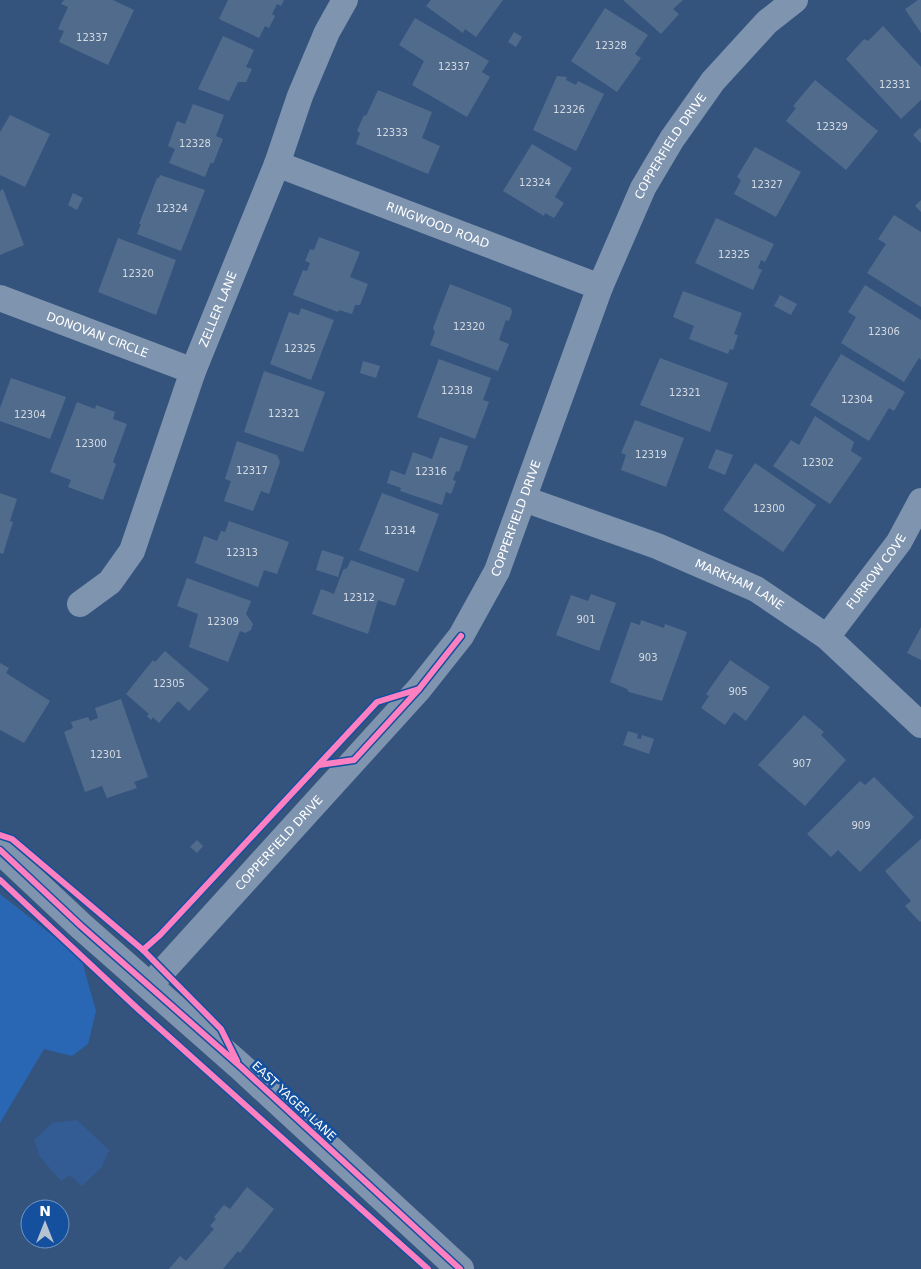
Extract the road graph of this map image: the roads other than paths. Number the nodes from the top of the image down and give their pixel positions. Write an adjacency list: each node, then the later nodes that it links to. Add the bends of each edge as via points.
1 (344, 0): 3 (street, ZELLER LANE, via 319,51)
2 (795, 0): 4 (street, COPPERFIELD DRIVE, via 767,22 713,81 672,139 643,188)
3 (276, 164): 4 (street, RINGWOOD ROAD); 6 (street, ZELLER LANE)
4 (600, 287): 7 (street, COPPERFIELD DRIVE)
5 (0, 298): 6 (street, DONOVAN CIRCLE)
6 (194, 371): 9 (street, ZELLER LANE, via 132,551 110,582)
7 (524, 499): 10 (street, MARKHAM LANE, via 657,546 756,589); 13 (street, COPPERFIELD DRIVE, via 496,570 460,636 419,689)
8 (921, 501): 10 (street, FURROW COVE, via 899,542)
9 (80, 604)
10 (827, 638): 11 (street, MARKHAM LANE)
11 (921, 725)
12 (0, 850): 13 (street, EAST YAGER LANE)
13 (150, 985): 14 (street, EAST YAGER LANE)
14 (460, 1269)

